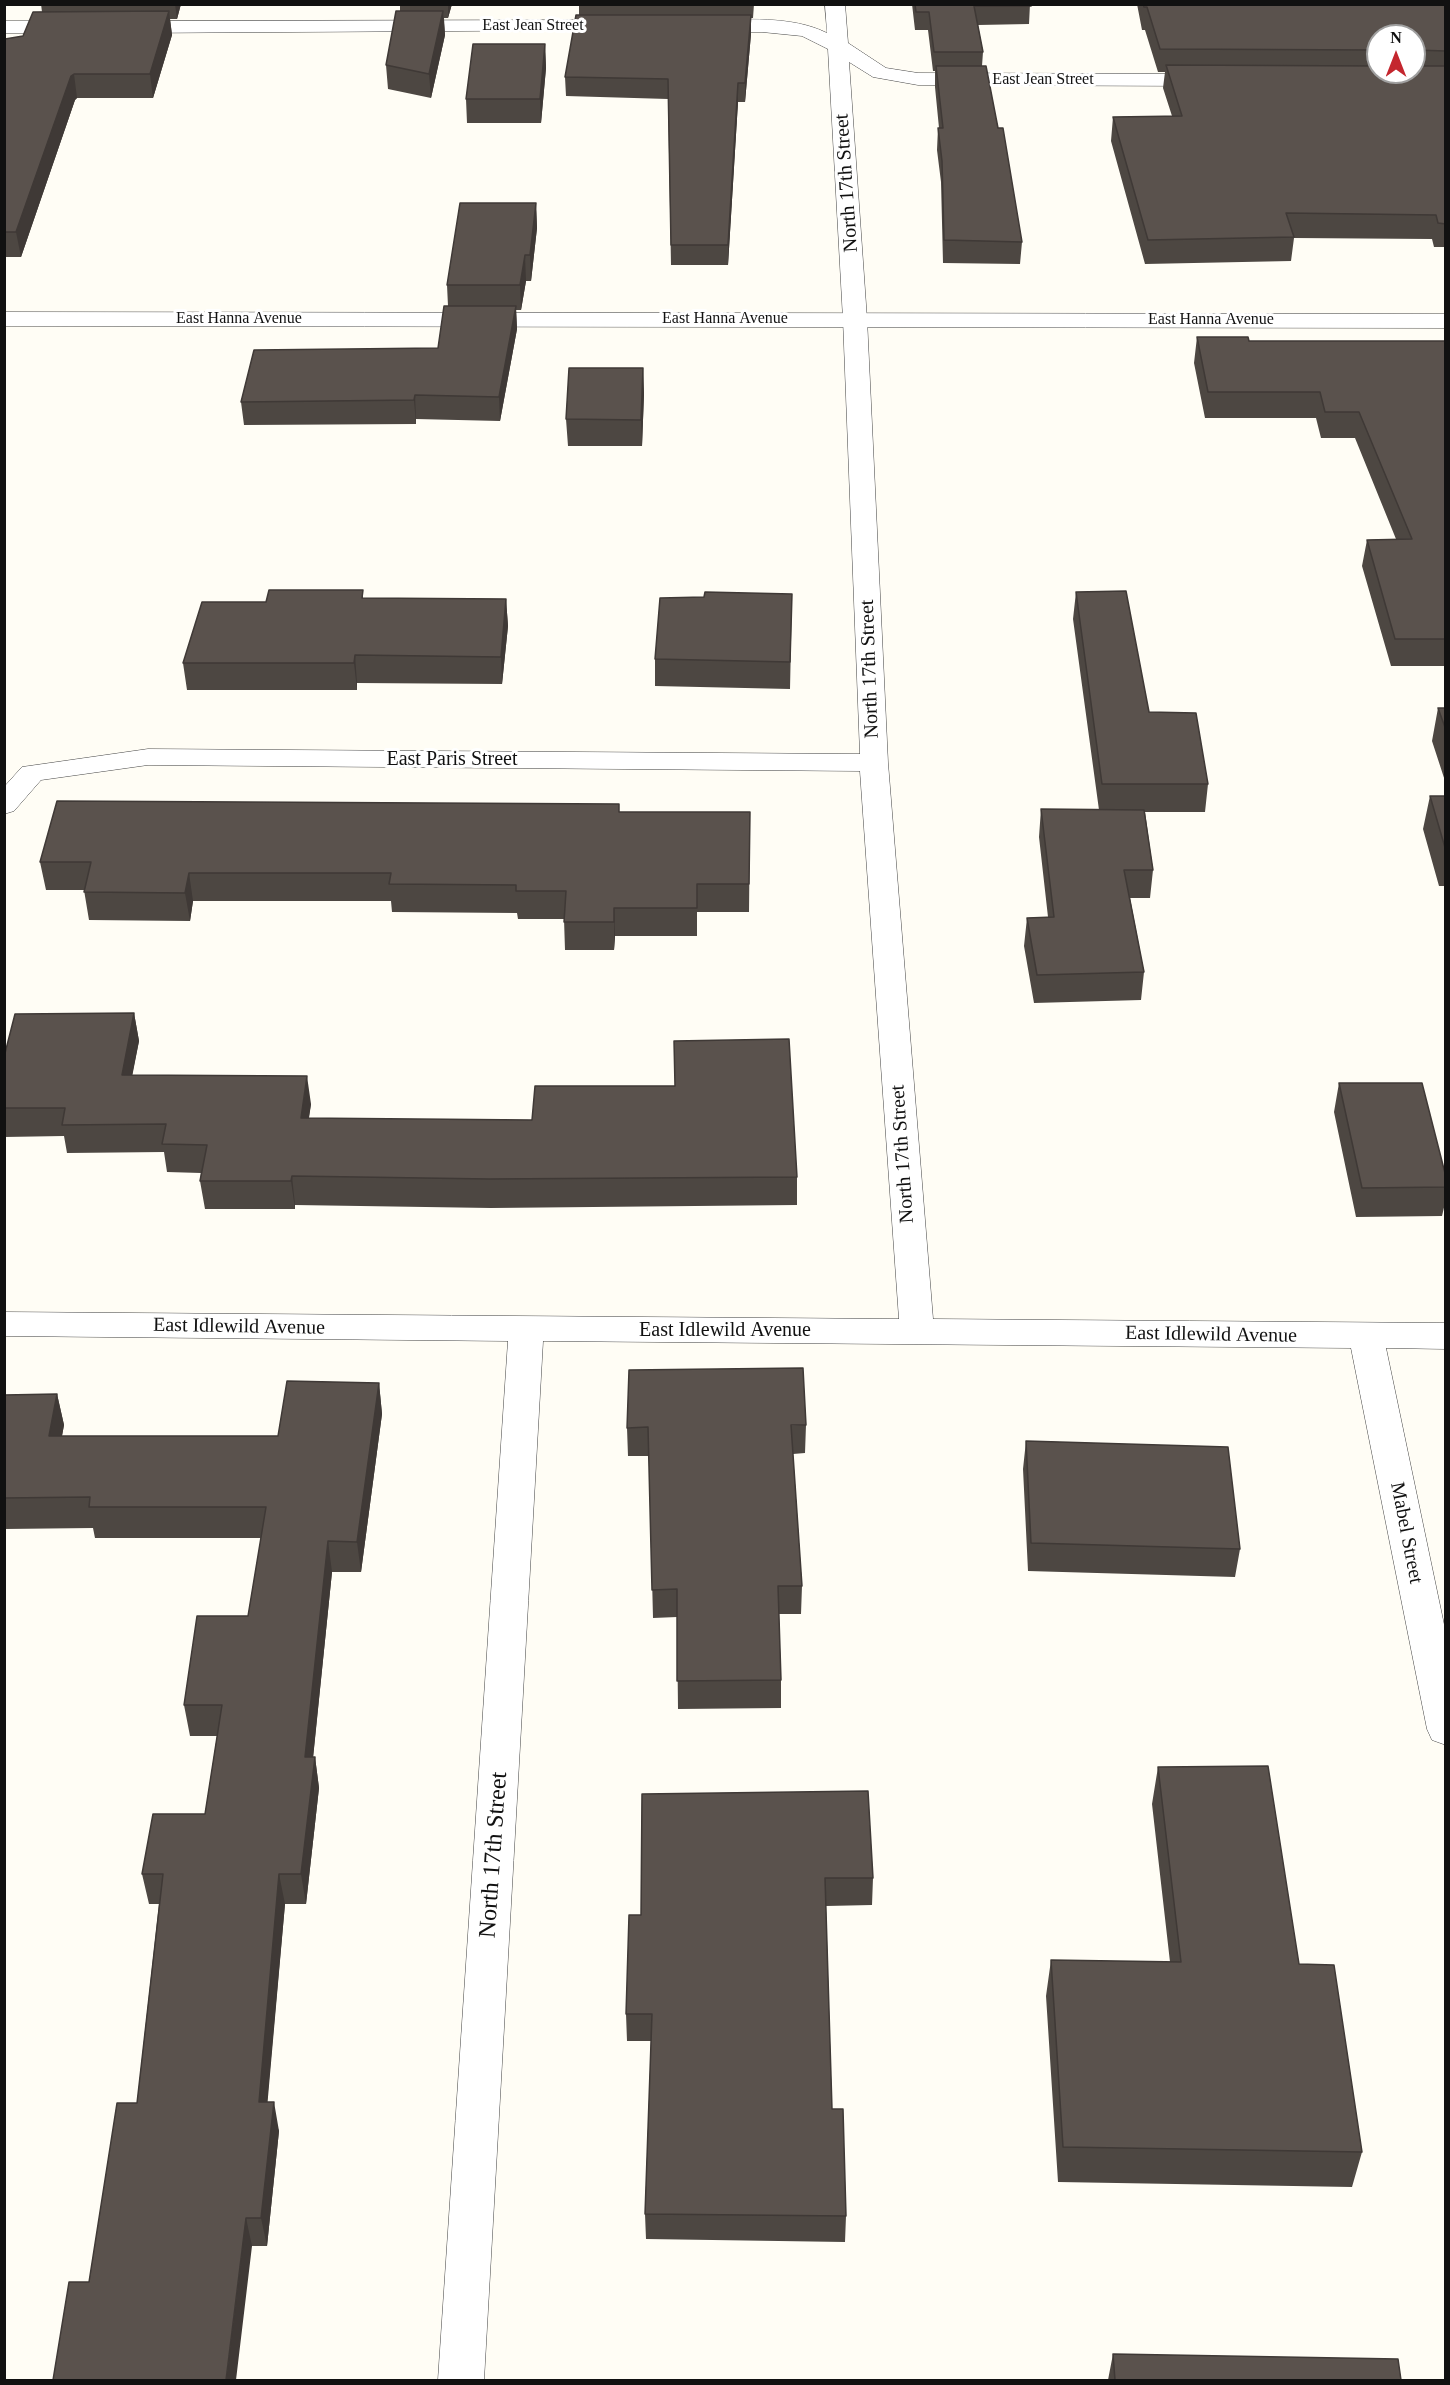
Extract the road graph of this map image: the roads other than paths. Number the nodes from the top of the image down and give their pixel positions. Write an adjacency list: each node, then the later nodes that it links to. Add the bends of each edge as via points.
1 (835, 4): 7 (street, North 17th Street)
2 (643, 26): 6 (street, East Jean Street)
3 (691, 26): 7 (street, East Jean Street, via 806,30)
4 (4, 27): 5 (street)
5 (87, 27)
6 (111, 27)
7 (838, 46): 8 (street, East Jean Street, via 880,73 918,79); 9 (street, North 17th Street)
8 (1230, 80)
9 (855, 319): 10 (street, East Hanna Avenue); 11 (street, East Hanna Avenue); 12 (street, North 17th Street)
10 (4, 320)
11 (1446, 321)
12 (874, 763): 13 (street, East Paris Street, via 148,757 32,773); 16 (street, North 17th Street)
13 (4, 805)
14 (4, 1324): 15 (street, East Idlewild Avenue)
15 (526, 1329): 16 (street, East Idlewild Avenue); 20 (street, North 17th Street)
16 (917, 1333): 18 (street, East Idlewild Avenue)
17 (1446, 1336): 18 (street, East Idlewild Avenue)
18 (1366, 1337): 19 (street, Mabel Street)
19 (1446, 1729)
20 (461, 2380)

